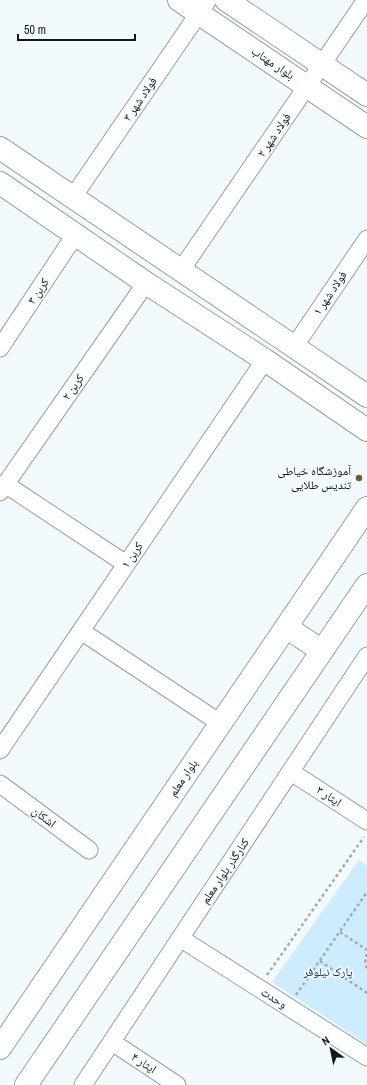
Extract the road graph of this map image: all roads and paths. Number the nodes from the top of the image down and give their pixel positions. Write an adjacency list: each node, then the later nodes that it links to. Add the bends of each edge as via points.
1 (180, 0): 4 (street, بلوار مهتاب)
2 (226, 0): 5 (street)
3 (366, 0): 5 (street, فولاد شهر ۲)
4 (203, 6): 6 (street, بلوار مهتاب); 11 (street, فولاد شهر ۳)
5 (322, 64): 6 (street, فولاد شهر ۲); 7 (street)
6 (307, 86): 8 (street, بلوار مهتاب); 14 (street, فولاد شهر ۲)
7 (367, 95)
8 (367, 127)
9 (0, 148): 11 (street)
10 (0, 183): 12 (street)
11 (73, 197): 14 (street)
12 (75, 235): 15 (street); 19 (street, کربن ۳)
13 (367, 239): 18 (street, فولاد شهر ۱)
14 (182, 270): 16 (street)
15 (146, 283): 17 (street); 23 (street, کربن ۲)
16 (258, 322): 17 (street); 18 (street)
17 (242, 346): 20 (street)
18 (294, 346): 21 (street)
19 (0, 348)
20 (265, 360): 22 (street); 25 (street, کربن ۱)
21 (367, 396)
22 (367, 430)
23 (3, 488): 25 (street)
24 (367, 508): 27 (street, بلوار معلم)
25 (126, 564): 28 (street, کربن ۱)
26 (367, 584): 29 (street)
27 (286, 627): 29 (street); 31 (street, بلوار معلم)
28 (81, 631): 31 (street); 32 (street, کربن ۱)
29 (322, 652): 51 (street)
30 (365, 665): 33 (street, کنارگذر بلوار معلم)
31 (220, 723): 49 (street, بلوار معلم)
32 (0, 750)
33 (291, 772): 35 (street, ایثار ۳); 40 (street, کنارگذر بلوار معلم)
34 (0, 784): 37 (street, اشکان)
35 (367, 821)
36 (367, 833): 45 (path)
37 (89, 850)
38 (367, 892): 39 (path)
39 (340, 932): 41 (path); 43 (path)
40 (180, 938): 45 (street, وحدت); 48 (street, کنارگذر بلوار معلم)
41 (367, 950)
42 (367, 954): 44 (path)
43 (320, 961): 46 (path); 47 (path)
44 (367, 971)
45 (258, 988): 47 (street, وحدت)
46 (366, 991)
47 (288, 1007): 50 (street, وحدت)
48 (112, 1042): 52 (street, کنارگذر بلوار معلم); 53 (street, ایثار ۴)
49 (0, 1048)
50 (367, 1057)
51 (26, 1085)
52 (83, 1085)
53 (177, 1085)

